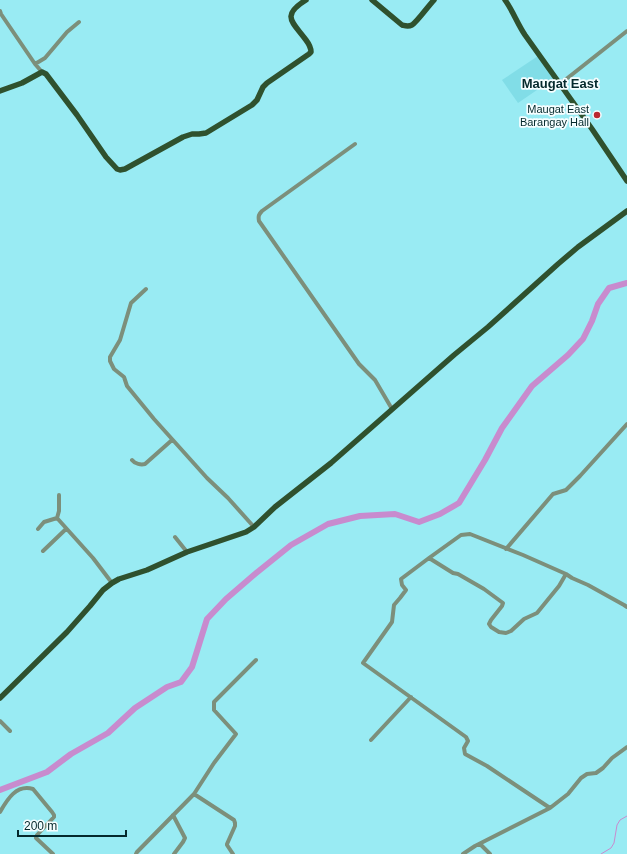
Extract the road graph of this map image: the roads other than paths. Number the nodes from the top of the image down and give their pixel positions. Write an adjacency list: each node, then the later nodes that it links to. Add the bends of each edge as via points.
1 (306, 0): 9 (main road, via 294,9 291,19 310,46 309,54 267,83 255,102 231,118 206,133 183,137 125,169 117,169 106,157 48,76)
2 (372, 0): 3 (main road, via 402,25 410,26)
3 (434, 0)
4 (505, 0): 10 (main road, via 520,28)
5 (0, 11): 8 (street)
6 (78, 22): 8 (street, via 45,58)
7 (627, 31): 10 (street)
8 (35, 64): 9 (street)
9 (42, 72): 11 (main road, via 22,83)
10 (560, 84): 13 (main road)
11 (0, 90)
12 (355, 144): 16 (street, via 262,211 258,218)
13 (627, 181)
14 (627, 211): 16 (main road, via 578,247)
15 (146, 289): 18 (street, via 131,303 120,340 110,361 114,369 124,377 127,386)
16 (392, 409): 22 (main road, via 275,507)
17 (627, 424): 26 (street, via 566,490 553,494)
18 (172, 440): 19 (street, via 145,464); 22 (street)
19 (132, 460)
20 (59, 495): 21 (street)
21 (57, 518): 23 (street, via 44,522); 24 (street)
22 (254, 528): 28 (main road)
23 (38, 529)
24 (66, 529): 27 (street); 31 (street)
25 (176, 537): 28 (street)
26 (506, 549): 29 (street, via 470,534 461,535); 30 (street)
27 (43, 551)
28 (187, 552): 31 (main road)
29 (429, 558): 30 (street, via 478,585 503,603 489,624 499,632 506,633 536,613); 34 (street, via 401,579 406,590 394,605 392,622 364,663)
30 (566, 574): 32 (street)
31 (112, 583): 35 (main road, via 103,590 68,632)
32 (627, 607)
33 (256, 660): 40 (street, via 214,702 214,710 236,734)
34 (412, 697): 38 (street); 41 (street, via 466,737 468,741 464,748 465,754)
35 (0, 698)
36 (0, 721): 37 (street)
37 (10, 731)
38 (370, 740)
39 (627, 747): 41 (street, via 596,773 581,778 568,794)
40 (194, 794): 43 (street); 48 (street, via 234,820 235,826 227,844)
41 (550, 808): 44 (street)
42 (0, 812): 45 (street, via 10,796 17,791 33,789 54,815 36,838)
43 (173, 815): 46 (street); 47 (street, via 184,838)
44 (480, 844): 49 (street); 50 (street)
45 (53, 854)
46 (136, 854)
47 (174, 854)
48 (233, 854)
49 (463, 854)
50 (490, 854)

